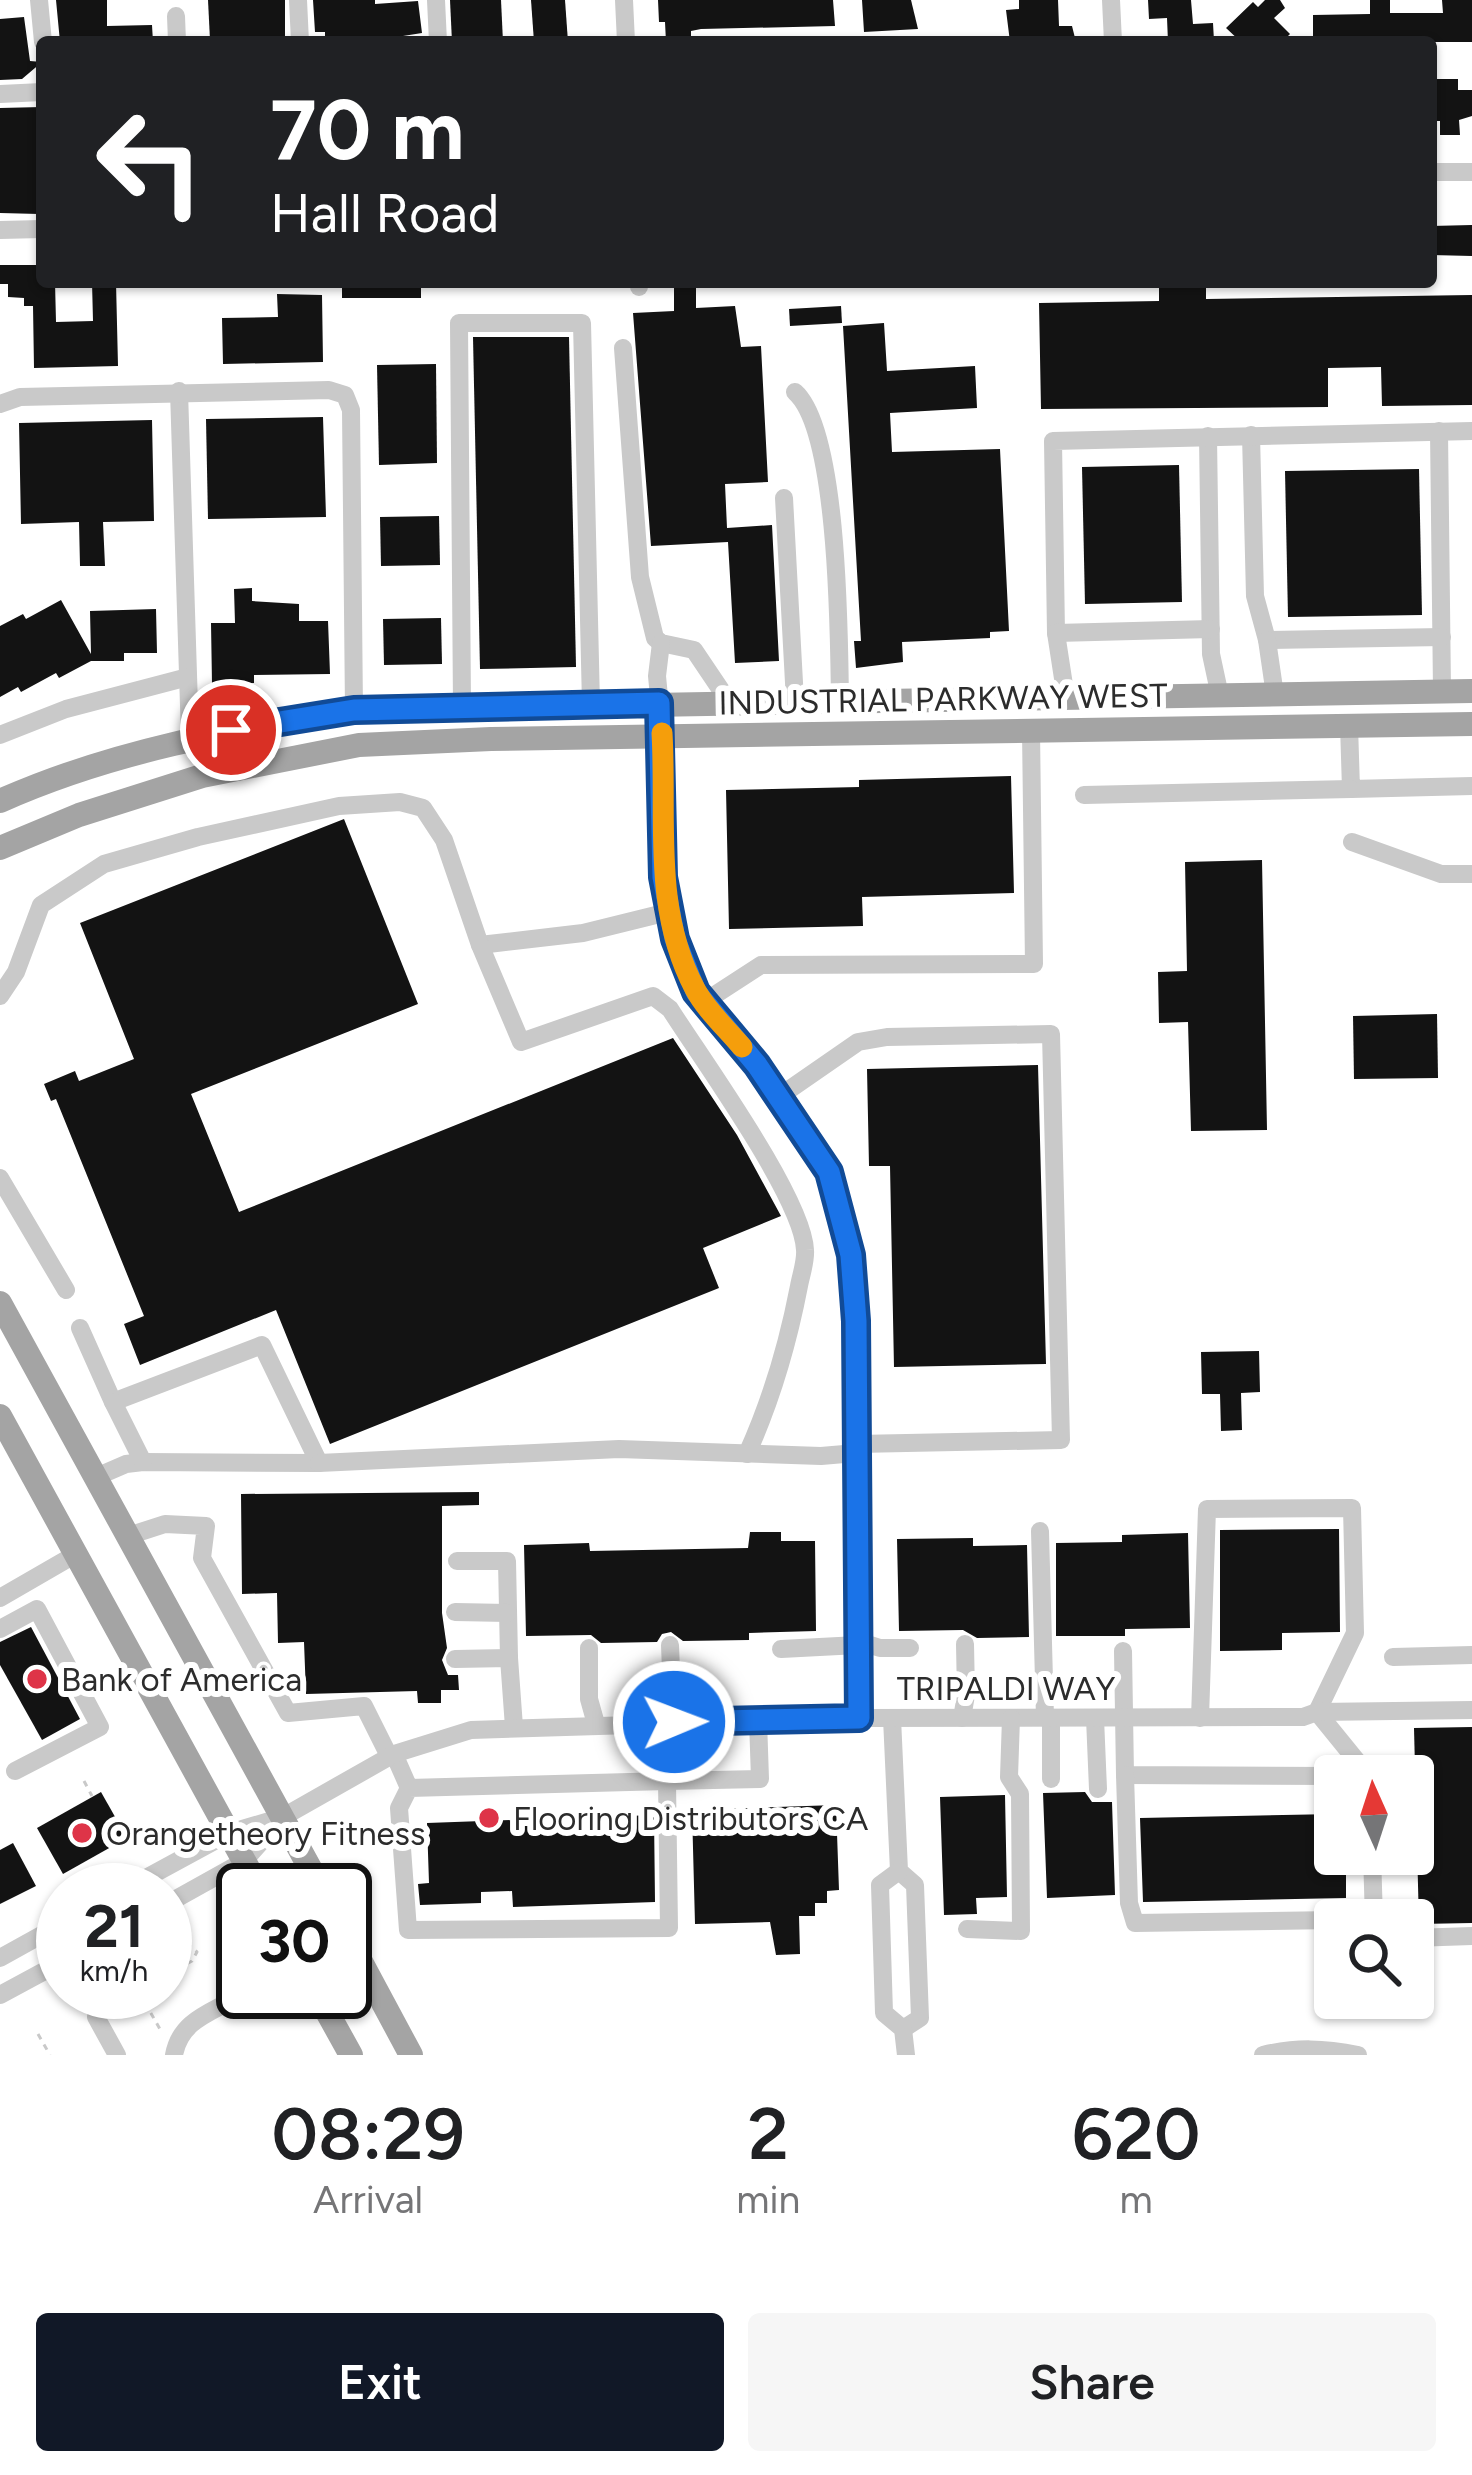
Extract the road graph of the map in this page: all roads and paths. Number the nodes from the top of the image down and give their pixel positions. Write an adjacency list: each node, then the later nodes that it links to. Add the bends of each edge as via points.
1 (39, 0): 7 (street)
2 (298, 0): 9 (street)
3 (436, 0): 10 (street)
4 (624, 0): 11 (street)
5 (1111, 0): 12 (street)
6 (176, 16): 8 (street)
7 (42, 36)
8 (177, 36)
9 (300, 36)
10 (438, 36)
11 (626, 36)
12 (1113, 36)
13 (36, 92): 14 (street)
14 (0, 94)
15 (1437, 172): 16 (street)
16 (1472, 172)
17 (36, 229): 18 (street)
18 (0, 230)
19 (623, 348): 32 (street, via 640,577)
20 (179, 391): 22 (street); 33 (street); 46 (street, via 345,395)
21 (795, 392): 41 (street, via 806,401 822,460 838,560)
22 (0, 404)
23 (1439, 431): 24 (street); 25 (street); 30 (street)
24 (1472, 431)
25 (1251, 435): 26 (street); 31 (street, via 1255,596)
26 (1208, 436): 28 (street); 29 (street, via 1053,440)
27 (784, 498): 40 (street)
28 (1211, 629): 29 (street); 38 (street)
29 (1056, 633): 39 (street)
30 (1442, 637): 31 (street); 34 (street)
31 (1267, 640): 37 (street)
32 (661, 643): 42 (street, via 694,650); 43 (street)
33 (188, 677): 50 (street); 51 (street)
34 (1442, 691): 35 (main road, INDUSTRIAL PARKWAY WEST); 36 (main road, INDUSTRIAL PARKWAY WEST)
35 (1472, 691)
36 (1354, 694): 37 (main road, INDUSTRIAL PARKWAY WEST); 48 (main road)
37 (1275, 695): 38 (main road, INDUSTRIAL PARKWAY WEST)
38 (1220, 696): 39 (main road, INDUSTRIAL PARKWAY WEST)
39 (1066, 698): 41 (main road, INDUSTRIAL PARKWAY WEST)
40 (795, 701): 41 (main road, INDUSTRIAL PARKWAY WEST); 42 (main road, INDUSTRIAL PARKWAY WEST)
41 (840, 701)
42 (729, 702): 43 (main road, INDUSTRIAL PARKWAY WEST)
43 (659, 703): 44 (main road, INDUSTRIAL PARKWAY WEST); 52 (street)
44 (591, 704): 45 (main road, INDUSTRIAL PARKWAY WEST); 45 (street, via 582,322 459,323)
45 (462, 706): 46 (main road, INDUSTRIAL PARKWAY WEST)
46 (354, 710): 51 (main road, INDUSTRIAL PARKWAY WEST)
47 (1472, 724): 48 (main road, INDUSTRIAL PARKWAY WEST)
48 (1352, 725): 49 (main road, INDUSTRIAL PARKWAY WEST); 54 (street)
49 (1031, 730): 52 (main road, INDUSTRIAL PARKWAY WEST); 63 (street, via 1034,964 761,965)
50 (0, 735)
51 (190, 737): 56 (main road, INDUSTRIAL PARKWAY WEST, via 61,774)
52 (663, 738): 58 (main road, INDUSTRIAL PARKWAY WEST, via 359,745 202,776); 60 (street)
53 (1472, 786): 54 (street)
54 (1351, 789): 55 (street)
55 (1084, 795)
56 (0, 801)
57 (1352, 842): 59 (street, via 1441,874)
58 (0, 848)
59 (1472, 874)
60 (668, 912): 61 (street); 63 (street)
61 (480, 945): 62 (street, via 444,840 423,808 339,806 104,864 40,905); 72 (street, via 521,1042 653,996 670,1010 794,1211 805,1249 795,1306)
62 (0, 996)
63 (704, 1001): 64 (street)
64 (780, 1096): 71 (street, via 829,1172 851,1255); 71 (street, via 859,1042 1051,1034 1061,1440)
65 (0, 1178): 66 (street)
66 (66, 1290)
67 (0, 1303): 75 (main road)
68 (80, 1328): 69 (street)
69 (113, 1402): 73 (street); 74 (street, via 262,1346)
70 (0, 1416): 78 (main road)
71 (857, 1449): 72 (street); 84 (street)
72 (747, 1454): 74 (street, via 620,1449)
73 (143, 1462): 74 (street); 75 (street)
74 (319, 1463)
75 (96, 1477): 77 (main road)
76 (1040, 1531): 101 (street)
77 (128, 1536): 109 (street, via 165,1524 206,1526 202,1558 289,1713 364,1706); 120 (main road)
78 (76, 1554): 80 (street); 121 (main road)
79 (457, 1561): 82 (street, via 507,1561)
80 (0, 1598)
81 (455, 1612): 82 (street)
82 (508, 1613): 93 (street)
83 (0, 1628): 111 (street, via 37,1609 100,1727)
84 (858, 1643): 88 (street); 89 (street); 97 (street)
85 (965, 1644): 99 (street)
86 (670, 1645): 106 (street)
87 (589, 1648): 107 (street)
88 (910, 1648)
89 (781, 1649)
90 (1123, 1652): 103 (street)
91 (1472, 1655): 92 (street)
92 (1393, 1657)
93 (509, 1658): 94 (street); 108 (street)
94 (454, 1659)
95 (1472, 1710): 96 (street, TRIPALDI WAY)
96 (1317, 1712): 104 (street, TRIPALDI WAY); 104 (street, via 1355,1633 1352,1508 1207,1509); 110 (street)
97 (859, 1718): 98 (street, TRIPALDI WAY); 105 (street, TRIPALDI WAY)
98 (892, 1718): 99 (street, TRIPALDI WAY); 125 (street)
99 (962, 1718): 100 (street, TRIPALDI WAY)
100 (1011, 1718): 101 (street, TRIPALDI WAY); 128 (street, via 1021,1931)
101 (1048, 1718): 102 (street, TRIPALDI WAY); 114 (street)
102 (1095, 1718): 103 (street, TRIPALDI WAY); 118 (street)
103 (1124, 1718): 104 (street, TRIPALDI WAY); 112 (street)
104 (1200, 1718)
105 (758, 1720): 106 (street, TRIPALDI WAY); 116 (street, via 760,1779)
106 (674, 1722): 107 (street, TRIPALDI WAY)
107 (596, 1724): 108 (street, TRIPALDI WAY)
108 (514, 1727): 109 (street, TRIPALDI WAY, via 471,1730)
109 (391, 1755): 117 (street); 120 (street, TRIPALDI WAY)
110 (1352, 1755)
111 (15, 1771)
112 (1125, 1775): 113 (street); 127 (street, via 1136,1923)
113 (1314, 1776)
114 (1051, 1779)
115 (84, 1781): 119 (path)
116 (667, 1781): 117 (street); 117 (street, via 669,1928 407,1930 399,1808)
117 (409, 1788)
118 (1098, 1789)
119 (92, 1796)
120 (283, 1817): 121 (street); 122 (street); 124 (main road)
121 (229, 1833): 122 (main road); 123 (street)
122 (244, 1861): 126 (street)
123 (174, 1863)
124 (308, 1863)
125 (899, 1871): 140 (street, via 914,1886 920,2018); 140 (street, via 880,1886 884,2013)
126 (192, 1890)
127 (1314, 1920)
128 (967, 1929)
129 (1472, 1936): 130 (street)
130 (1434, 1937)
131 (36, 1938): 132 (street)
132 (0, 1958)
133 (36, 1976): 135 (street)
134 (372, 1983): 146 (main road)
135 (0, 1995)
136 (216, 2009): 142 (street, via 185,2026)
137 (96, 2019): 144 (street)
138 (154, 2019): 142 (path)
139 (331, 2019): 145 (main road)
140 (903, 2029): 147 (street)
141 (38, 2034): 143 (path)
142 (176, 2048)
143 (50, 2055)
144 (117, 2055)
145 (351, 2055)
146 (411, 2055)
147 (906, 2055)
148 (1263, 2055): 149 (street, via 1323,2048)
149 (1358, 2055)

